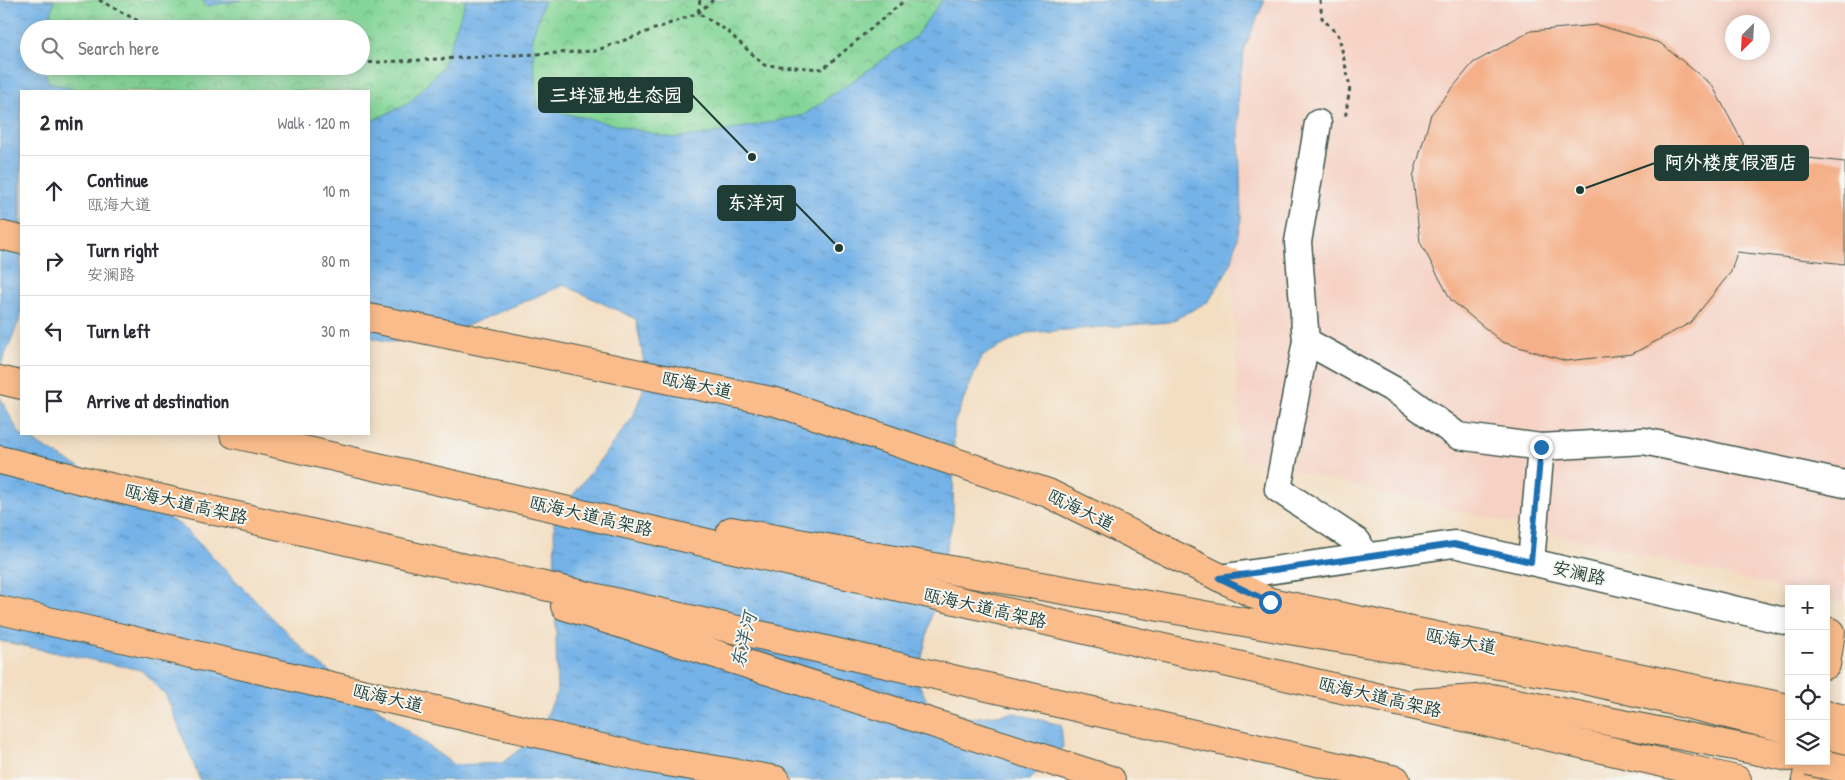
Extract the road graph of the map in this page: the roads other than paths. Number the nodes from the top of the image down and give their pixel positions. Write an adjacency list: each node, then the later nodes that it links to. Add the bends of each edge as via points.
1 (1318, 123): 5 (street, via 1298,242)
2 (0, 235): 3 (main road)
3 (20, 240)
4 (370, 318): 16 (main road, 瓯海大道, via 776,402 1048,493)
5 (1306, 341): 9 (street, via 1398,392 1458,436); 14 (street, via 1278,489 1358,542)
6 (0, 380): 7 (main road)
7 (20, 384)
8 (238, 435): 11 (main road, 瓯海大道高架路)
9 (1541, 447): 12 (street, via 1644,441); 15 (street)
10 (0, 460): 13 (main road, 瓯海大道高架路)
11 (396, 472): 21 (main road, 瓯海大道高架路); 25 (main road, via 1274,628 1577,678)
12 (1845, 484)
13 (385, 549): 31 (main road, 瓯海大道高架路); 34 (main road)
14 (1365, 556): 15 (street, 安澜路, via 1454,544); 16 (street, 安澜路)
15 (1531, 562): 18 (street, 安澜路)
16 (1219, 578): 22 (main road, 瓯海大道, via 1270,602)
17 (0, 610): 33 (main road, 瓯海大道, via 650,759)
18 (1785, 621)
19 (1834, 633): 20 (main road)
20 (1830, 649)
21 (1406, 704): 28 (main road, via 1491,698); 37 (main road, 瓯海大道高架路)
22 (1785, 707)
23 (1830, 716): 24 (main road)
24 (1845, 719)
25 (1785, 727)
26 (1830, 739): 27 (main road)
27 (1845, 742)
28 (1785, 757)
29 (1808, 765): 38 (main road)
30 (1827, 765): 32 (main road, bridge)
31 (1344, 768): 35 (main road); 36 (main road, 瓯海大道高架路)
32 (1845, 769)
33 (776, 780)
34 (1111, 780)
35 (1376, 780)
36 (1396, 780)
37 (1737, 780)
38 (1806, 780)

